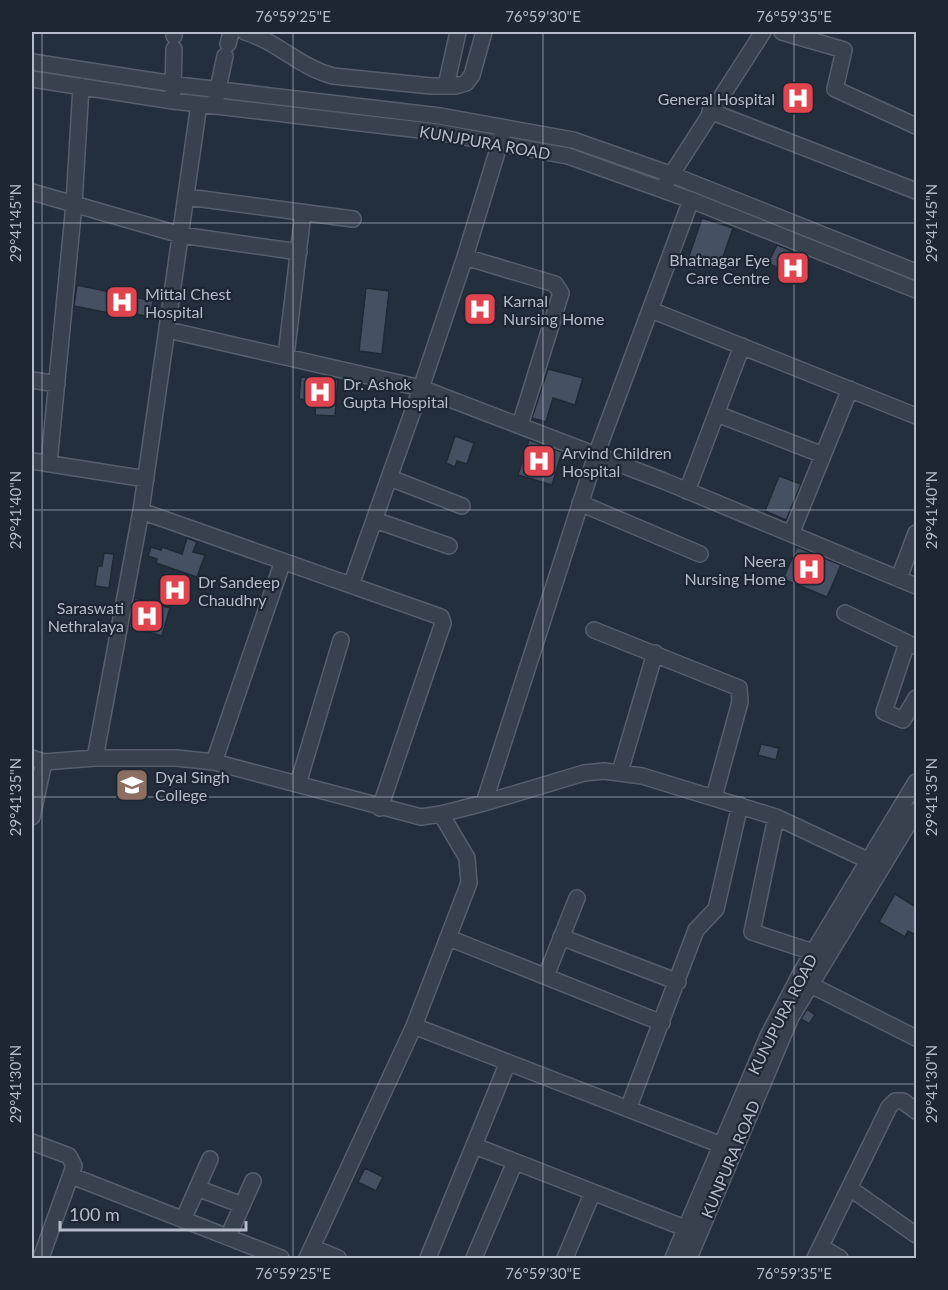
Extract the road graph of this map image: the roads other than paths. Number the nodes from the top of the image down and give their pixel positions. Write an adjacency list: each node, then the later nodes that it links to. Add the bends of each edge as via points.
1 (245, 32): 12 (street, via 266,38 297,62 333,76)
2 (458, 32): 12 (street)
3 (484, 32): 12 (street, via 472,75 466,83)
4 (763, 32): 17 (street)
5 (782, 32): 18 (street, via 844,50 835,89)
6 (174, 39): 10 (street)
7 (228, 44): 13 (street)
8 (32, 62): 10 (street, KUNJPURA ROAD)
9 (32, 79): 11 (street, KUNJPURA ROAD)
10 (174, 83): 13 (street, KUNJPURA ROAD); 14 (street)
11 (81, 86): 14 (street, KUNJPURA ROAD); 27 (street)
12 (446, 87)
13 (218, 88): 16 (street); 19 (street, KUNJPURA ROAD)
14 (172, 101): 15 (street, KUNJPURA ROAD)
15 (199, 104): 16 (street, KUNJPURA ROAD); 25 (street)
16 (215, 104): 20 (street, KUNJPURA ROAD)
17 (710, 111): 21 (street); 23 (street)
18 (916, 126)
19 (504, 127): 20 (street); 21 (street, KUNJPURA ROAD, via 573,140)
20 (500, 143): 22 (street, KUNJPURA ROAD, via 568,156); 32 (street)
21 (670, 174): 22 (street); 33 (street, KUNJPURA ROAD)
22 (662, 189): 26 (street, KUNJPURA ROAD)
23 (916, 191)
24 (32, 192): 27 (street)
25 (187, 197): 28 (street); 30 (street)
26 (691, 200): 34 (street, KUNJPURA ROAD); 35 (street)
27 (74, 204): 30 (street); 40 (street)
28 (303, 213): 29 (street); 31 (street)
29 (352, 219)
30 (181, 235): 31 (street); 36 (street)
31 (299, 252): 38 (street)
32 (465, 257): 41 (street); 45 (street, via 560,288)
33 (916, 272)
34 (916, 290)
35 (651, 310): 37 (street); 46 (street)
36 (168, 330): 38 (street); 51 (street)
37 (742, 346): 42 (street); 43 (street)
38 (286, 356): 41 (street)
39 (32, 380): 40 (street)
40 (57, 384): 49 (street)
41 (421, 388): 45 (street); 50 (street)
42 (850, 389): 44 (street); 47 (street)
43 (717, 414): 47 (street); 52 (street)
44 (916, 416)
45 (520, 425): 46 (street)
46 (596, 455): 52 (street); 53 (street)
47 (823, 455): 58 (street)
48 (32, 461): 49 (street)
49 (49, 464): 51 (street)
50 (390, 478): 54 (street); 56 (street)
51 (146, 479): 55 (street)
52 (687, 491): 58 (street)
53 (580, 503): 60 (street); 78 (street)
54 (462, 506)
55 (141, 511): 61 (street); 71 (street)
56 (375, 520): 59 (street); 63 (street)
57 (916, 533): 62 (street)
58 (791, 534): 62 (street)
59 (449, 546)
60 (700, 554)
61 (283, 561): 63 (street); 73 (street)
62 (898, 578): 64 (street)
63 (351, 585): 80 (street, via 437,614 442,623)
64 (916, 586)
65 (845, 614): 68 (street)
66 (594, 630): 69 (street)
67 (341, 640): 76 (street)
68 (912, 645): 70 (street, via 884,712 903,720)
69 (655, 653): 74 (street); 77 (street, via 740,688 740,702)
70 (916, 698)
71 (95, 758): 72 (street); 73 (street)
72 (38, 760): 83 (street)
73 (214, 762): 76 (street)
74 (620, 772): 77 (street); 78 (street, via 584,773)
75 (916, 782): 81 (street, KUNJPURA ROAD)
76 (298, 784): 80 (street)
77 (714, 797): 79 (street)
78 (483, 803): 82 (street)
79 (740, 805): 84 (street); 91 (street, via 716,909 699,925)
80 (380, 808): 82 (street, via 421,816)
81 (913, 810): 85 (street, KUNJPURA ROAD)
82 (441, 814): 88 (street, via 470,870)
83 (32, 817)
84 (776, 817): 85 (street); 89 (street, via 752,932)
85 (875, 864): 89 (street, KUNJPURA ROAD); 92 (street)
86 (577, 898): 87 (street)
87 (561, 937): 90 (street); 91 (street)
88 (449, 938): 90 (street); 94 (street)
89 (813, 952): 92 (street, KUNJPURA ROAD)
90 (546, 976): 93 (street)
91 (678, 982): 93 (street)
92 (804, 982): 95 (street); 101 (street, KUNJPURA ROAD, via 768,1036)
93 (662, 1023): 98 (street)
94 (414, 1026): 96 (street); 114 (street)
95 (916, 1038)
96 (508, 1062): 98 (street); 100 (street)
97 (915, 1105): 107 (street, via 895,1101 889,1107)
98 (628, 1109): 101 (street)
99 (32, 1142): 104 (street, via 69,1156 74,1166)
100 (475, 1146): 103 (street); 120 (street)
101 (727, 1148): 111 (street, KUNJPURA ROAD)
102 (210, 1160): 106 (street)
103 (515, 1162): 108 (street); 121 (street)
104 (72, 1176): 110 (street); 116 (street)
105 (253, 1181): 109 (street)
106 (197, 1188): 109 (street); 110 (street)
107 (851, 1189): 112 (street); 115 (street)
108 (592, 1194): 111 (street); 122 (street)
109 (242, 1205): 113 (street)
110 (183, 1220): 113 (street)
111 (692, 1231): 117 (street, KUNJPURA ROAD)
112 (916, 1235)
113 (228, 1237): 118 (street)
114 (310, 1253): 119 (street)
115 (818, 1253): 123 (street)
116 (41, 1255)
117 (687, 1255)
118 (281, 1258)
119 (338, 1258)
120 (428, 1258)
121 (474, 1258)
122 (565, 1258)
123 (840, 1258)

